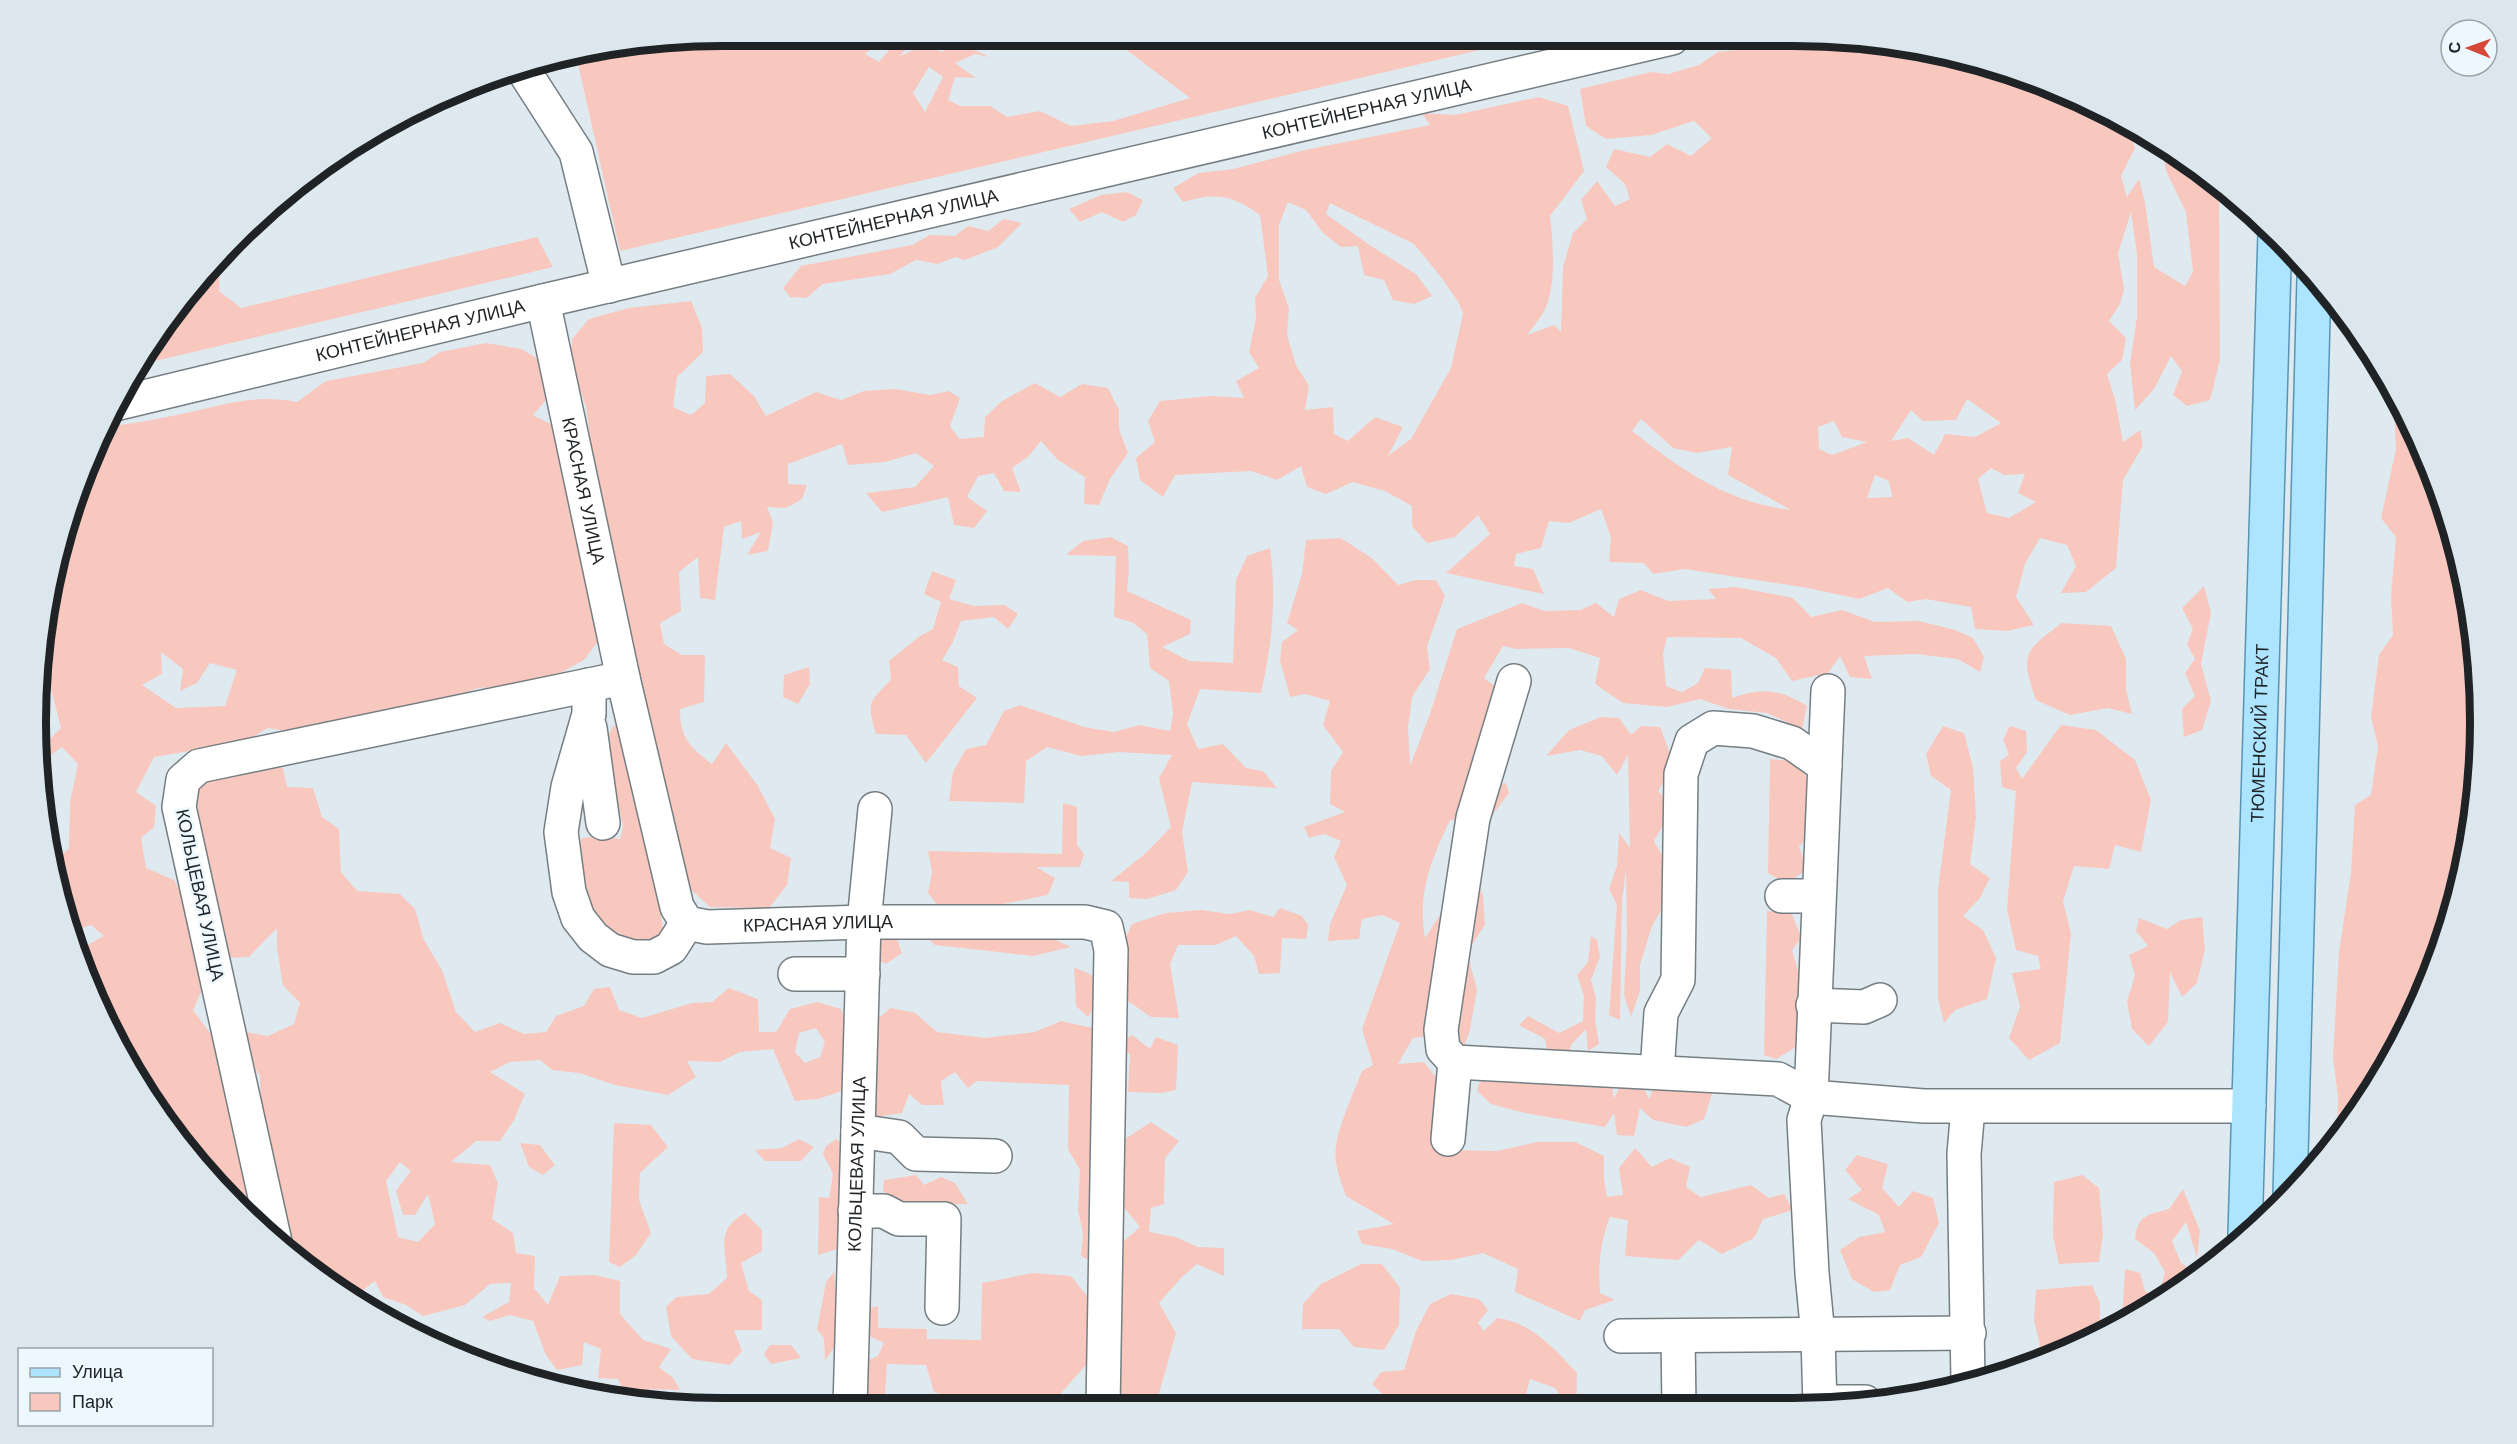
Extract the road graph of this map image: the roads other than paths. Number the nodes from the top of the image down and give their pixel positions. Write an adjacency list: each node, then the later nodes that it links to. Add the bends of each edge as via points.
1 (1638, 46): 4 (street, КОНТЕЙНЕРНАЯ УЛИЦА)
2 (527, 76): 4 (street, via 576,152)
3 (2276, 247): 26 (main road, ТЮМЕНСКИЙ ТРАКТ)
4 (609, 286): 6 (street, КОНТЕЙНЕРНАЯ УЛИЦА)
5 (2314, 290): 31 (main road)
6 (543, 301): 7 (street, КОНТЕЙНЕРНАЯ УЛИЦА); 8 (street, КРАСНАЯ УЛИЦА)
7 (128, 401)
8 (623, 678): 11 (street, КОЛЬЦЕВАЯ УЛИЦА); 18 (street, КРАСНАЯ УЛИЦА, via 677,907)
9 (1514, 681): 23 (street, via 1473,818 1441,1030 1443,1049)
10 (1828, 690): 12 (street)
11 (589, 700): 14 (street); 18 (street, via 561,832 569,892 578,918 610,950 633,957 654,957 671,948); 33 (street, КОЛЬЦЕВАЯ УЛИЦА, via 199,766 183,780 179,807)
12 (1825, 766): 16 (street); 24 (street, via 1792,743 1753,731 1713,728 1692,741 1681,774 1678,980 1661,1013)
13 (875, 809): 17 (street, КОЛЬЦЕВАЯ УЛИЦА)
14 (603, 823)
15 (1782, 896): 16 (street)
16 (1818, 896): 22 (street)
17 (864, 922): 18 (street, КРАСНАЯ УЛИЦА, via 707,927); 20 (street, КОЛЬЦЕВАЯ УЛИЦА); 43 (street, КРАСНАЯ УЛИЦА, via 1085,922 1106,927 1111,950)
18 (687, 923)
19 (795, 974): 20 (street)
20 (862, 974): 28 (street, КОЛЬЦЕВАЯ УЛИЦА)
21 (1880, 1000): 22 (street, via 1864,1007)
22 (1813, 1005): 25 (street)
23 (1455, 1062): 24 (street); 29 (street)
24 (1657, 1072): 25 (street, via 1778,1079)
25 (1811, 1097): 27 (street); 39 (street, via 1804,1120)
26 (2249, 1106): 27 (street); 34 (main road, ТЮМЕНСКИЙ ТРАКТ)
27 (1968, 1108): 36 (street, via 1964,1154)
28 (858, 1131): 30 (street, via 899,1137 916,1154); 32 (street, КОЛЬЦЕВАЯ УЛИЦА)
29 (1448, 1139)
30 (995, 1156)
31 (2290, 1181)
32 (855, 1211): 35 (street, via 884,1210 899,1219 944,1219); 42 (street, КОЛЬЦЕВАЯ УЛИЦА)
33 (271, 1225)
34 (2245, 1225)
35 (942, 1308)
36 (1969, 1333): 39 (street); 40 (street)
37 (1621, 1336): 38 (street)
38 (1678, 1336): 39 (street); 44 (street)
39 (1818, 1336): 41 (street)
40 (1968, 1374)
41 (1820, 1397)
42 (850, 1398)
43 (1103, 1398)
44 (1679, 1398)

